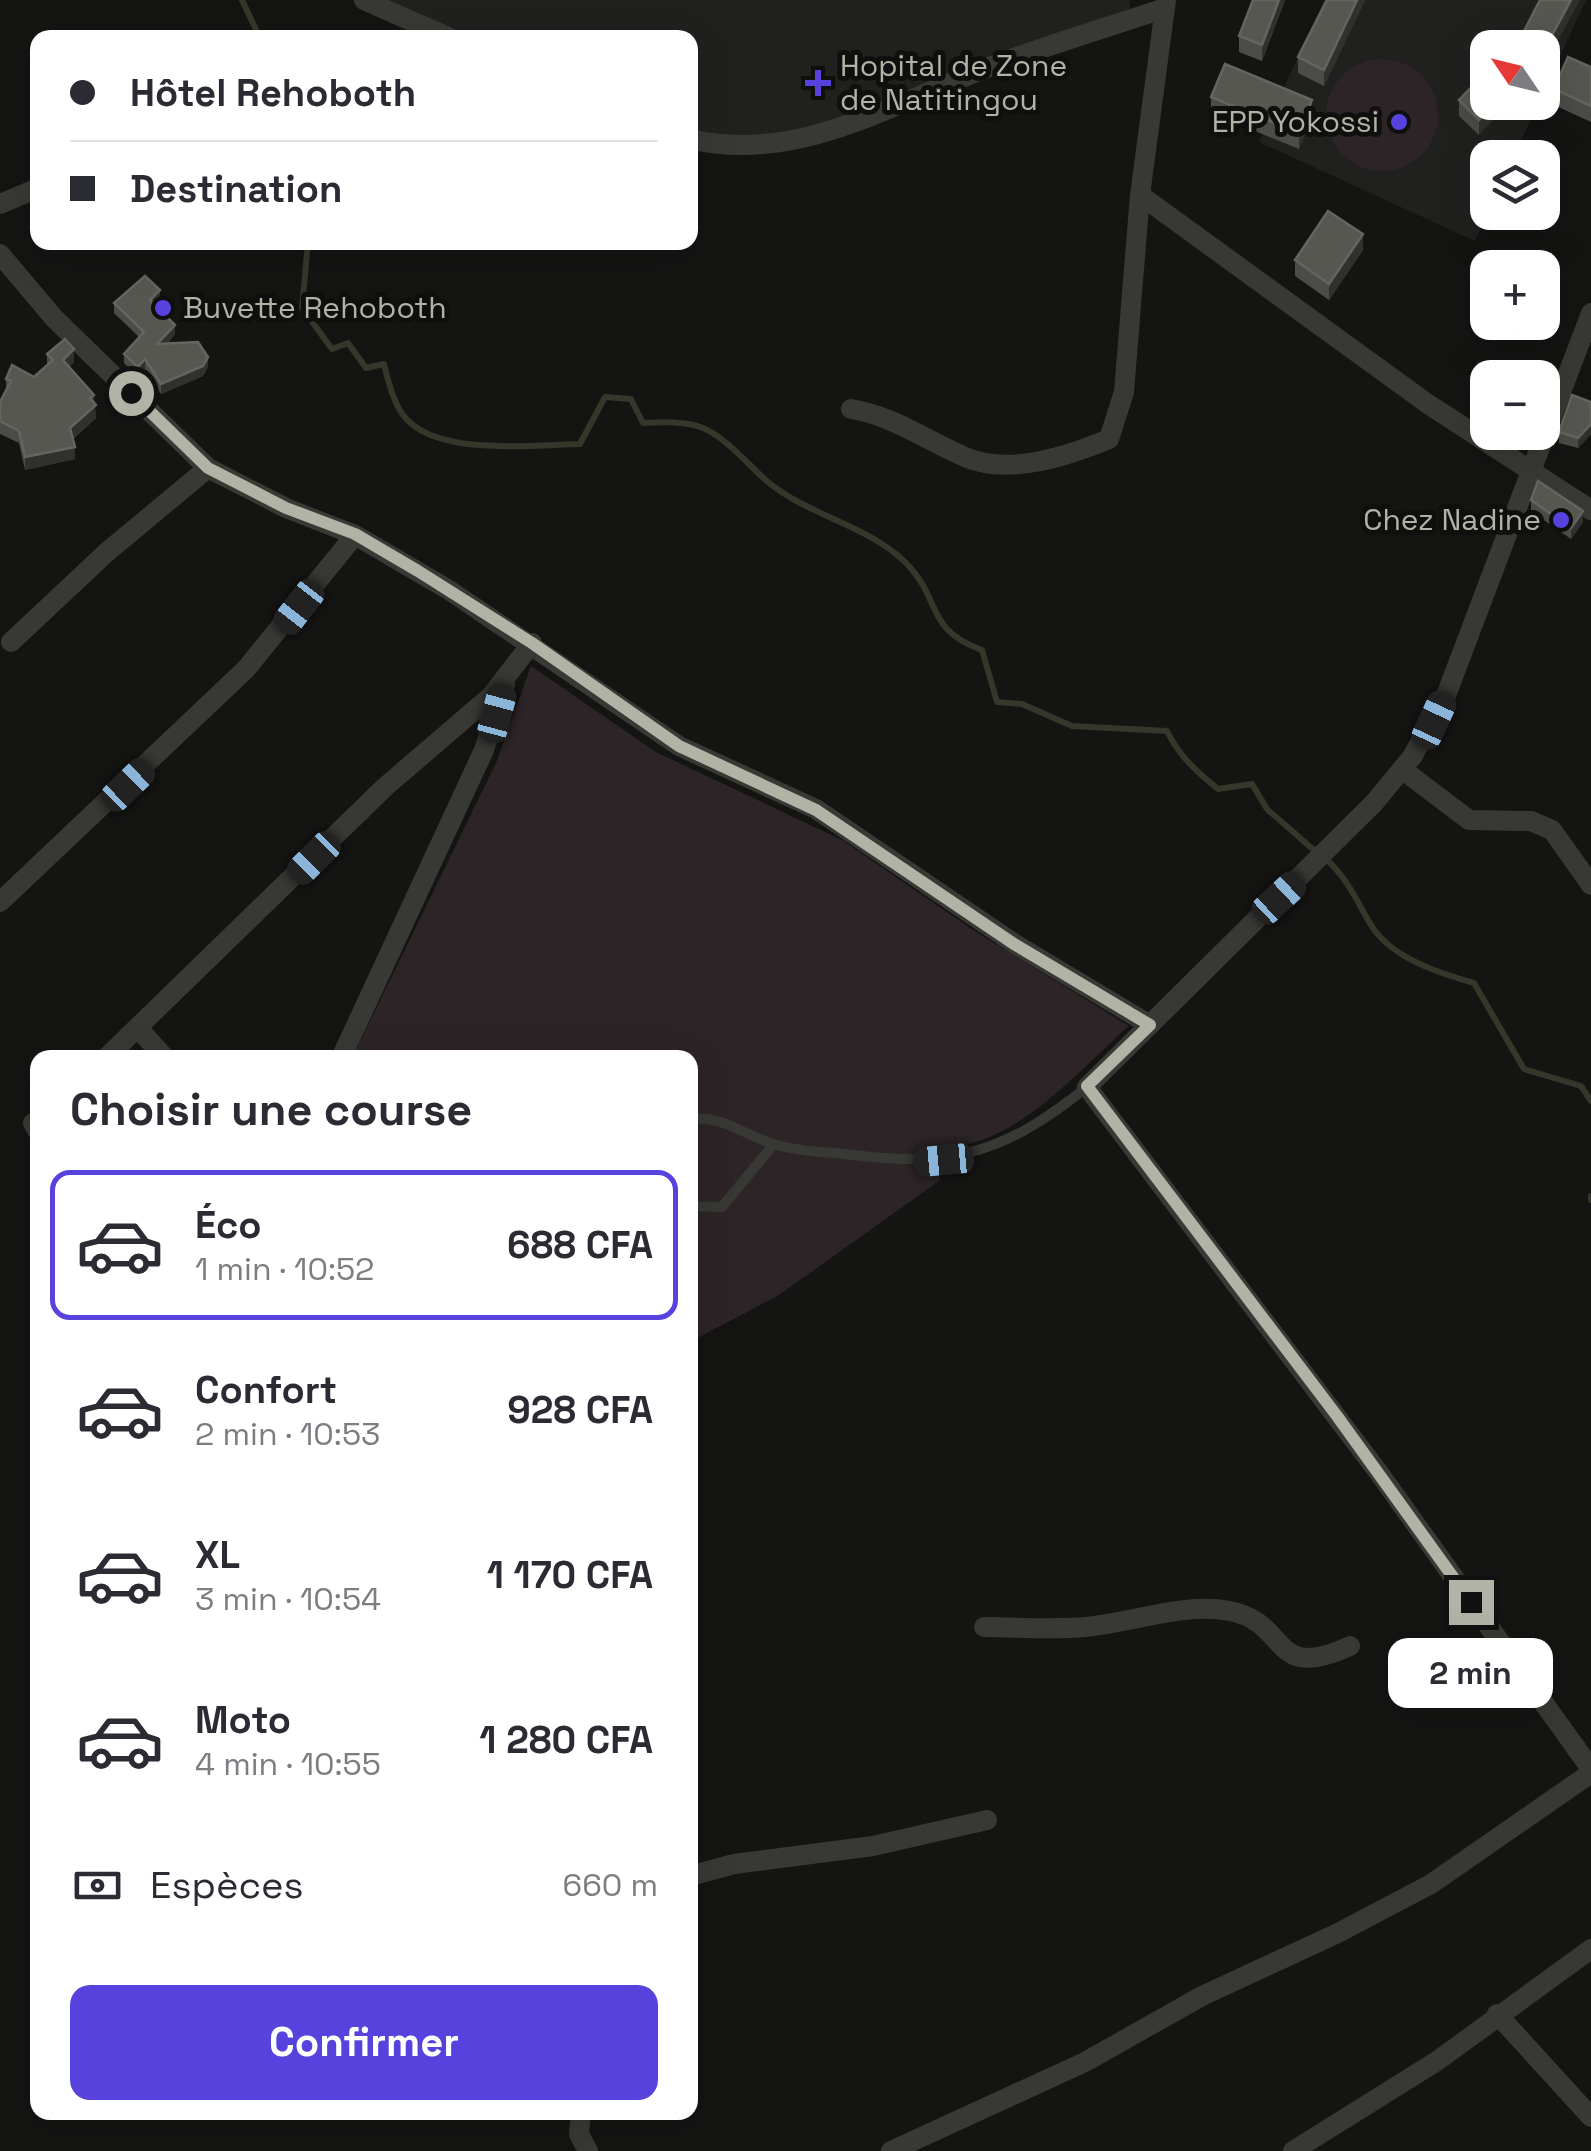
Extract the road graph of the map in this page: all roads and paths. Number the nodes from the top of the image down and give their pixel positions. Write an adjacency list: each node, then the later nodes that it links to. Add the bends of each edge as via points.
1 (364, 0): 3 (street)
2 (1166, 4): 4 (street, via 829,132 740,147); 6 (street)
3 (432, 30)
4 (698, 140)
5 (30, 191): 7 (street)
6 (1140, 195): 10 (street, via 1124,392 1109,439 1035,462 970,459 897,421); 12 (street, via 1428,404)
7 (0, 204)
8 (0, 254): 11 (street, via 54,318)
9 (1591, 313): 12 (street)
10 (850, 409)
11 (208, 468): 14 (street); 15 (street)
12 (1534, 472): 13 (street); 18 (street, via 1445,698)
13 (1591, 510)
14 (355, 534): 16 (street); 20 (street, via 246,669)
15 (11, 642)
16 (532, 643): 17 (street); 21 (street, via 679,746 816,810 1014,944)
17 (506, 679): 22 (street, via 385,786); 25 (street, via 464,796)
18 (1402, 770): 19 (street, via 1470,820 1531,822 1552,830); 21 (street, via 1351,829)
19 (1591, 885)
20 (0, 902)
21 (1150, 1025): 26 (street)
22 (138, 1028): 23 (street); 24 (street)
23 (115, 1050)
24 (158, 1050)
25 (345, 1050)
26 (1087, 1086): 28 (lane, via 1012,1139 965,1156 900,1162); 32 (street, via 1380,1473)
27 (698, 1120): 28 (lane, via 727,1123)
28 (773, 1144): 29 (lane, via 722,1207)
29 (698, 1206)
30 (984, 1627): 31 (street, via 1083,1628 1204,1609 1249,1617 1304,1660)
31 (1350, 1646)
32 (1591, 1771): 39 (street, via 1430,1884)
33 (987, 1820): 34 (street)
34 (698, 1874)
35 (1591, 1949): 36 (street)
36 (1497, 2014): 37 (street); 42 (street, via 1384,2097)
37 (1591, 2117)
38 (580, 2120): 40 (street)
39 (917, 2146): 41 (street)
40 (588, 2151)
41 (891, 2151)
42 (1293, 2151)

